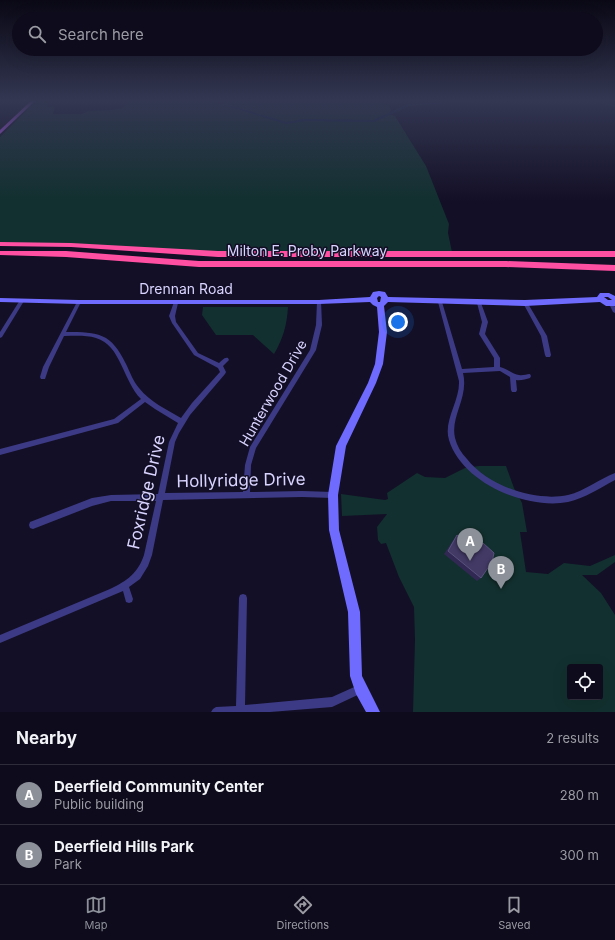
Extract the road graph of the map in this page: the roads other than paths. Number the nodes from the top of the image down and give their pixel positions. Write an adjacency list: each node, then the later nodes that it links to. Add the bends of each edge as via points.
1 (0, 244): 3 (highway, Milton E. Proby Parkway, via 71,245 218,254)
2 (0, 253): 4 (highway, Milton E. Proby Parkway, via 66,254 216,265 506,264)
3 (615, 254)
4 (615, 268)
5 (0, 300): 6 (street, Drennan Road)
6 (22, 301): 8 (street, Drennan Road); 16 (street)
7 (379, 301): 9 (street, Drennan Road); 10 (street, Drennan Road); 31 (street, via 383,332 379,364 341,446)
8 (79, 302): 11 (street, Drennan Road); 15 (street)
9 (319, 302): 11 (street, Drennan Road); 30 (street, Hunterwood Drive, via 319,325 313,350 253,447 248,465)
10 (440, 302): 12 (street, Drennan Road); 21 (street)
11 (176, 303): 19 (street, via 172,316 174,322 196,354)
12 (478, 303): 13 (street, Drennan Road); 20 (street, via 485,322 482,334 497,358)
13 (525, 303): 14 (street, Drennan Road, via 601,299 604,294 609,295); 17 (street, via 544,336)
14 (614, 304)
15 (63, 334): 24 (street); 26 (street, via 90,334 108,340 135,388)
16 (0, 336)
17 (548, 355)
18 (226, 360): 19 (street)
19 (220, 366): 27 (street, Foxridge Drive, via 223,372)
20 (496, 369): 21 (street); 22 (street)
21 (459, 371): 29 (street, via 462,389 451,426 452,442 462,458 482,479 508,491 552,500 574,497)
22 (513, 376): 23 (street); 25 (street)
23 (528, 376)
24 (43, 377)
25 (514, 390)
26 (145, 399): 27 (street); 28 (street, via 116,421)
27 (181, 421): 32 (street, Foxridge Drive, via 172,442)
28 (0, 452)
29 (615, 476)
30 (246, 495): 31 (street, Hollyridge Drive); 32 (street, Hollyridge Drive)
31 (333, 495): 38 (street, via 334,530 354,612 356,676)
32 (160, 497): 33 (street, Hollyridge Drive, via 102,500); 34 (street, Foxridge Drive, via 144,566)
33 (33, 525)
34 (125, 586): 36 (street); 37 (street, Foxridge Drive)
35 (243, 598): 39 (street)
36 (129, 599)
37 (0, 639)
38 (361, 689): 39 (street, via 332,702); 41 (street)
39 (240, 710): 40 (street)
40 (216, 712)
41 (373, 712)

